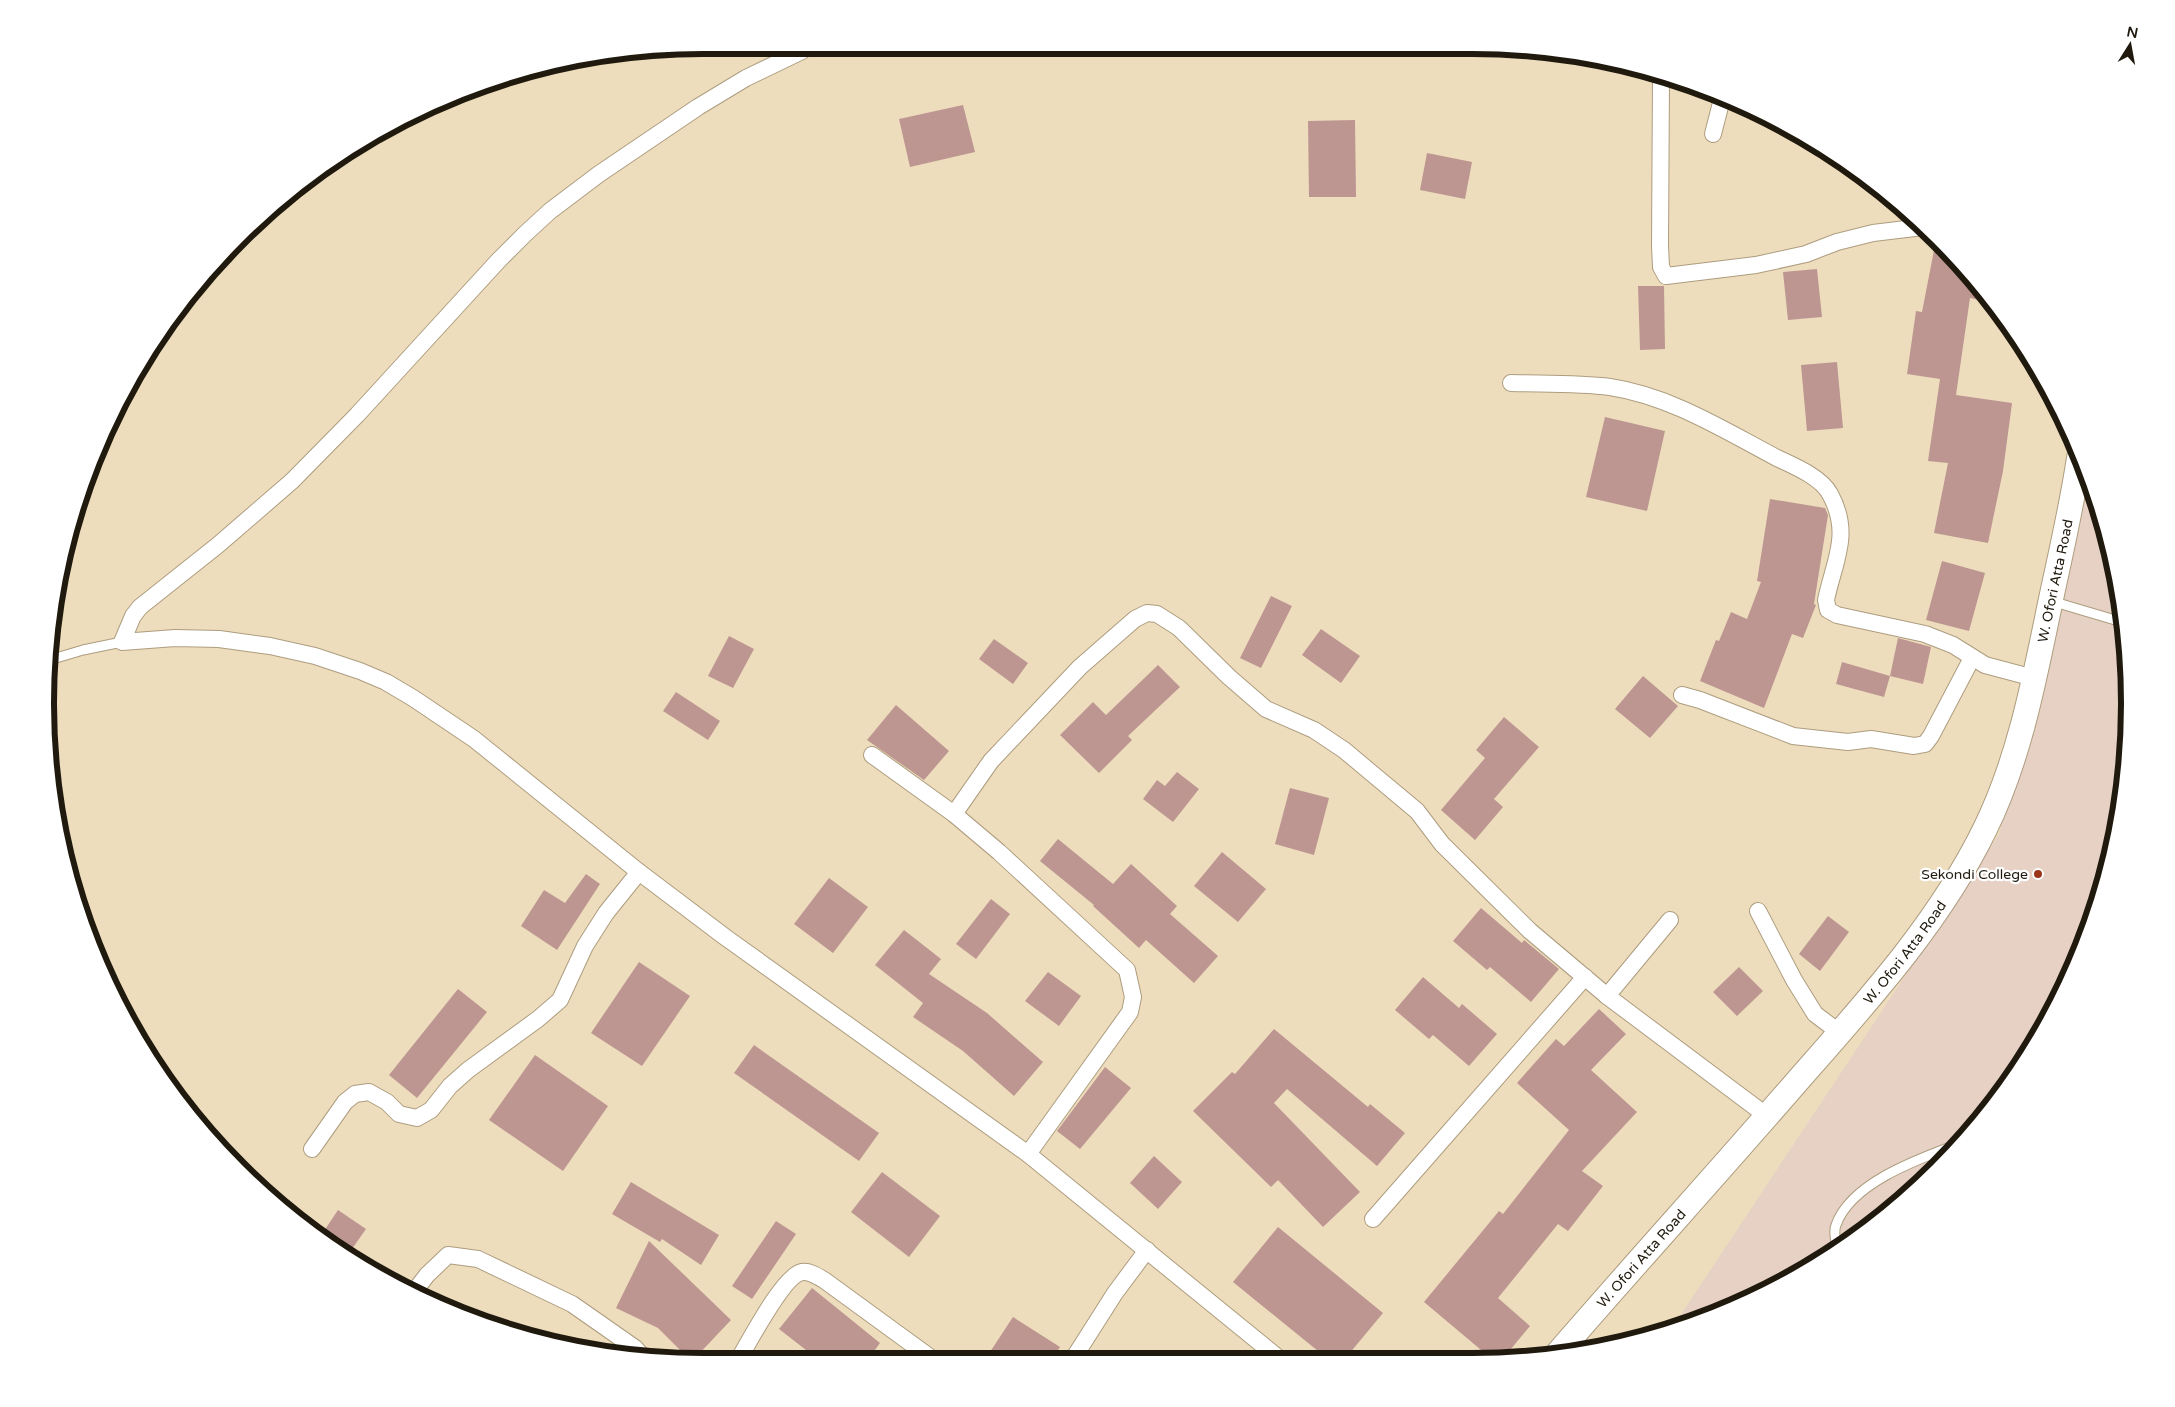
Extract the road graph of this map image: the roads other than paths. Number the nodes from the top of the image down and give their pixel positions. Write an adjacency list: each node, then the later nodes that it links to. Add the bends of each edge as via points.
1 (796, 54): 10 (street, via 746,78 698,107 599,174 537,222 292,481 140,607)
2 (1661, 82): 5 (street, via 1660,245 1661,267 1666,276 1756,265 1806,254 1873,233)
3 (1720, 103): 4 (street)
4 (1713, 134)
5 (1914, 228)
6 (1511, 383): 12 (street, via 1610,387 1651,398 1705,419 1808,473 1830,493 1842,538 1826,600 1828,610 1925,634 1953,645)
7 (2077, 468): 8 (main road, W. Ofori Atta Road)
8 (2051, 600): 9 (lane); 13 (main road, W. Ofori Atta Road)
9 (2116, 620)
10 (122, 642): 11 (lane); 17 (street, via 219,639 270,646 316,656 386,682 474,740)
11 (55, 658)
12 (1972, 658): 13 (street, via 1985,665); 14 (street, via 1931,736 1925,744 1914,746 1871,739 1848,742 1792,736)
13 (2034, 678): 22 (main road, W. Ofori Atta Road, via 2006,779 1986,828 1935,913)
14 (1682, 695)
15 (872, 755): 16 (street)
16 (954, 814): 20 (street, via 990,761 1080,667 1135,619 1146,613 1158,614 1179,628 1266,709 1314,730 1380,779 1417,811 1442,844 1530,931); 26 (street, via 1127,970 1132,982 1130,1012)
17 (639, 872): 24 (street, via 606,913 560,1000 538,1020 468,1070 431,1110 417,1118 400,1114 369,1092 355,1094 345,1102); 26 (street)
18 (1758, 911): 22 (street, via 1815,1014)
19 (1670, 920): 21 (street)
20 (1585, 977): 21 (street); 27 (street)
21 (1608, 996): 23 (street)
22 (1840, 1034): 23 (main road, W. Ofori Atta Road)
23 (1767, 1116): 31 (main road, W. Ofori Atta Road)
24 (312, 1148)
25 (1942, 1151): 28 (lane, via 1870,1185 1843,1210 1835,1227)
26 (1028, 1154): 29 (street)
27 (1373, 1219)
28 (1836, 1241)
29 (1147, 1250): 35 (street); 36 (street)
30 (418, 1287): 32 (street, via 448,1255 478,1259 572,1304)
31 (1564, 1347)
32 (637, 1350)
33 (742, 1353): 34 (street, via 774,1300 800,1272 809,1272 824,1280)
34 (924, 1353)
35 (1076, 1353)
36 (1272, 1353)

